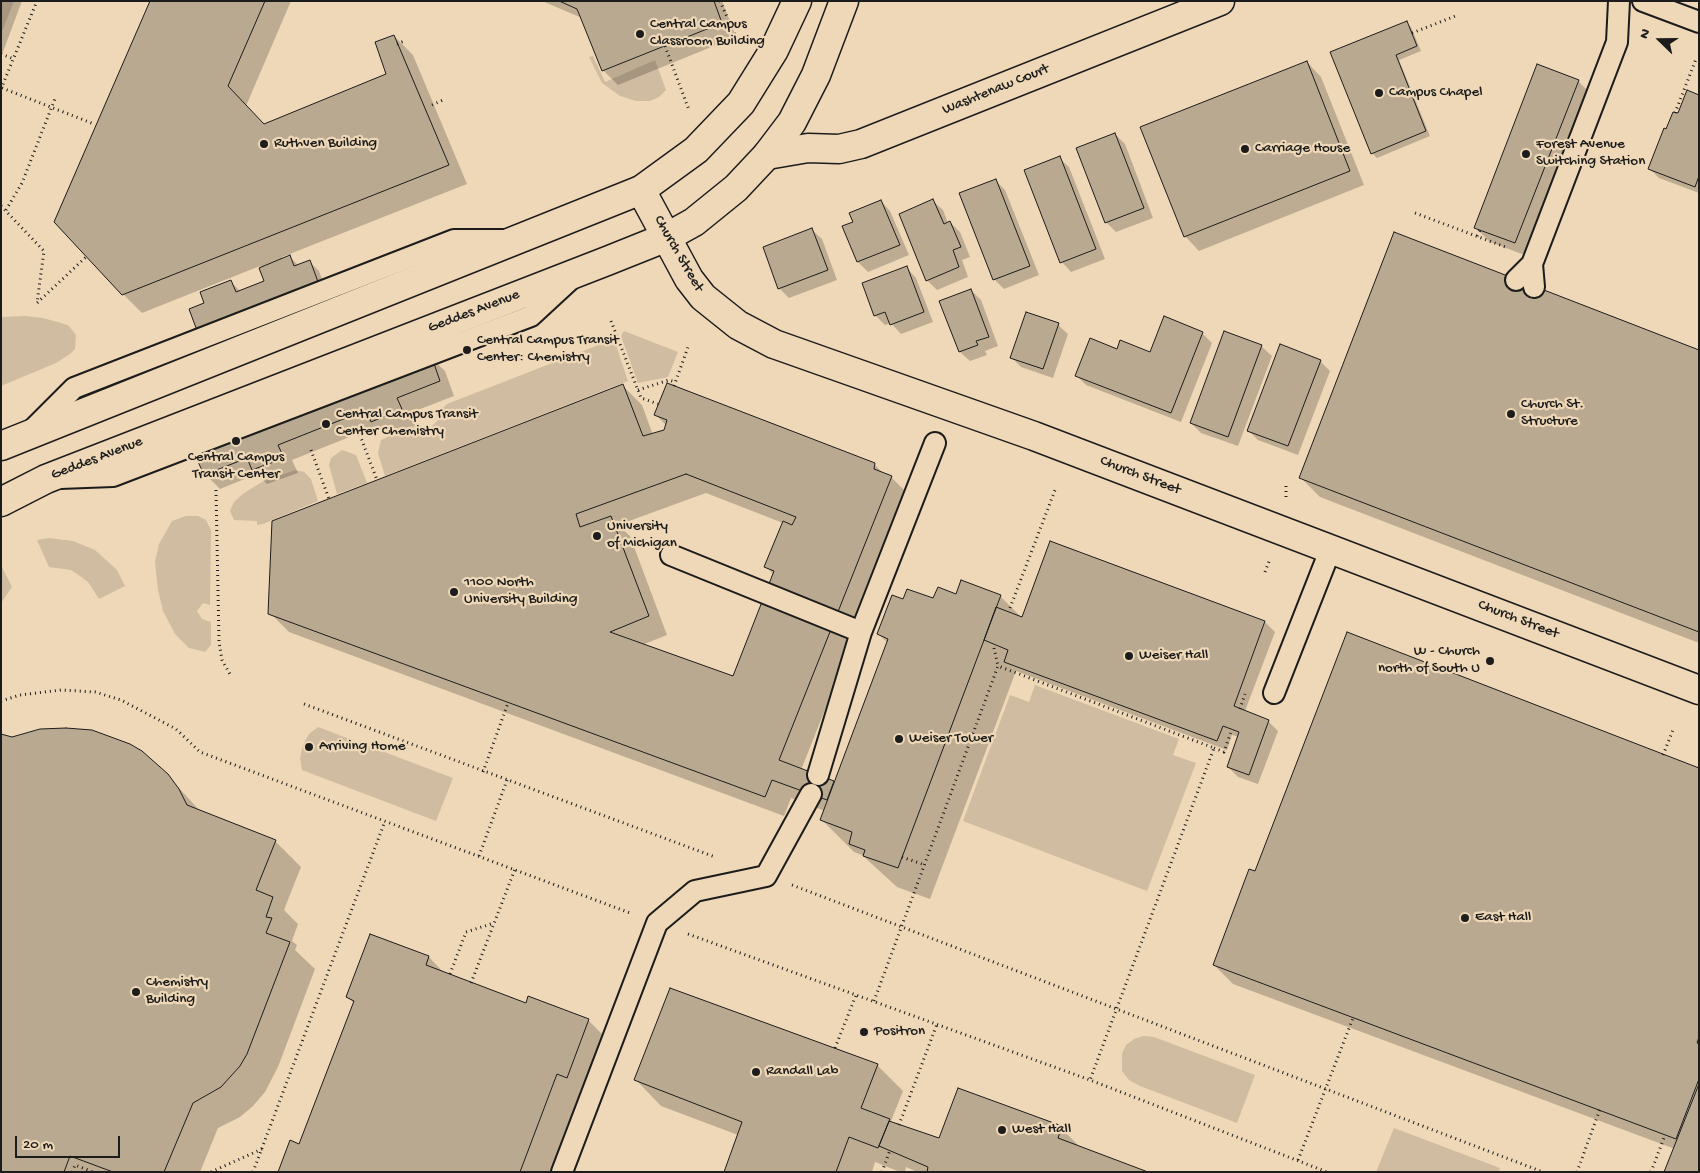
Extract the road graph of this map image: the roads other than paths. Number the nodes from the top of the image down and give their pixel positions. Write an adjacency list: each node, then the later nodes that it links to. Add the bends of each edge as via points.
1 (797, 1): 8 (street, via 774,50 741,103 696,150)
2 (844, 1): 7 (street, Geddes Avenue, via 807,96)
3 (1220, 1): 7 (street, Washtenaw Court, via 861,144)
4 (1619, 1): 10 (lane, via 1617,42)
5 (1644, 1): 6 (lane)
6 (1699, 22)
7 (767, 155): 9 (street, Geddes Avenue, via 710,210)
8 (641, 190): 9 (street, Church Street); 13 (street)
9 (667, 236): 15 (street, Geddes Avenue, via 46,479); 16 (street, Church Street, via 689,279 703,297 738,325 774,344 923,395)
10 (1532, 264): 11 (lane); 12 (lane)
11 (1516, 280)
12 (1534, 287)
13 (13, 441)
14 (935, 443): 18 (lane)
15 (1, 502)
16 (1331, 548): 19 (street, Church Street); 20 (lane)
17 (671, 555): 18 (lane)
18 (861, 632): 21 (lane)
19 (1699, 690)
20 (1274, 693)
21 (818, 775)
22 (811, 794): 23 (lane, via 766,876 695,891 657,923)
23 (562, 1172)

